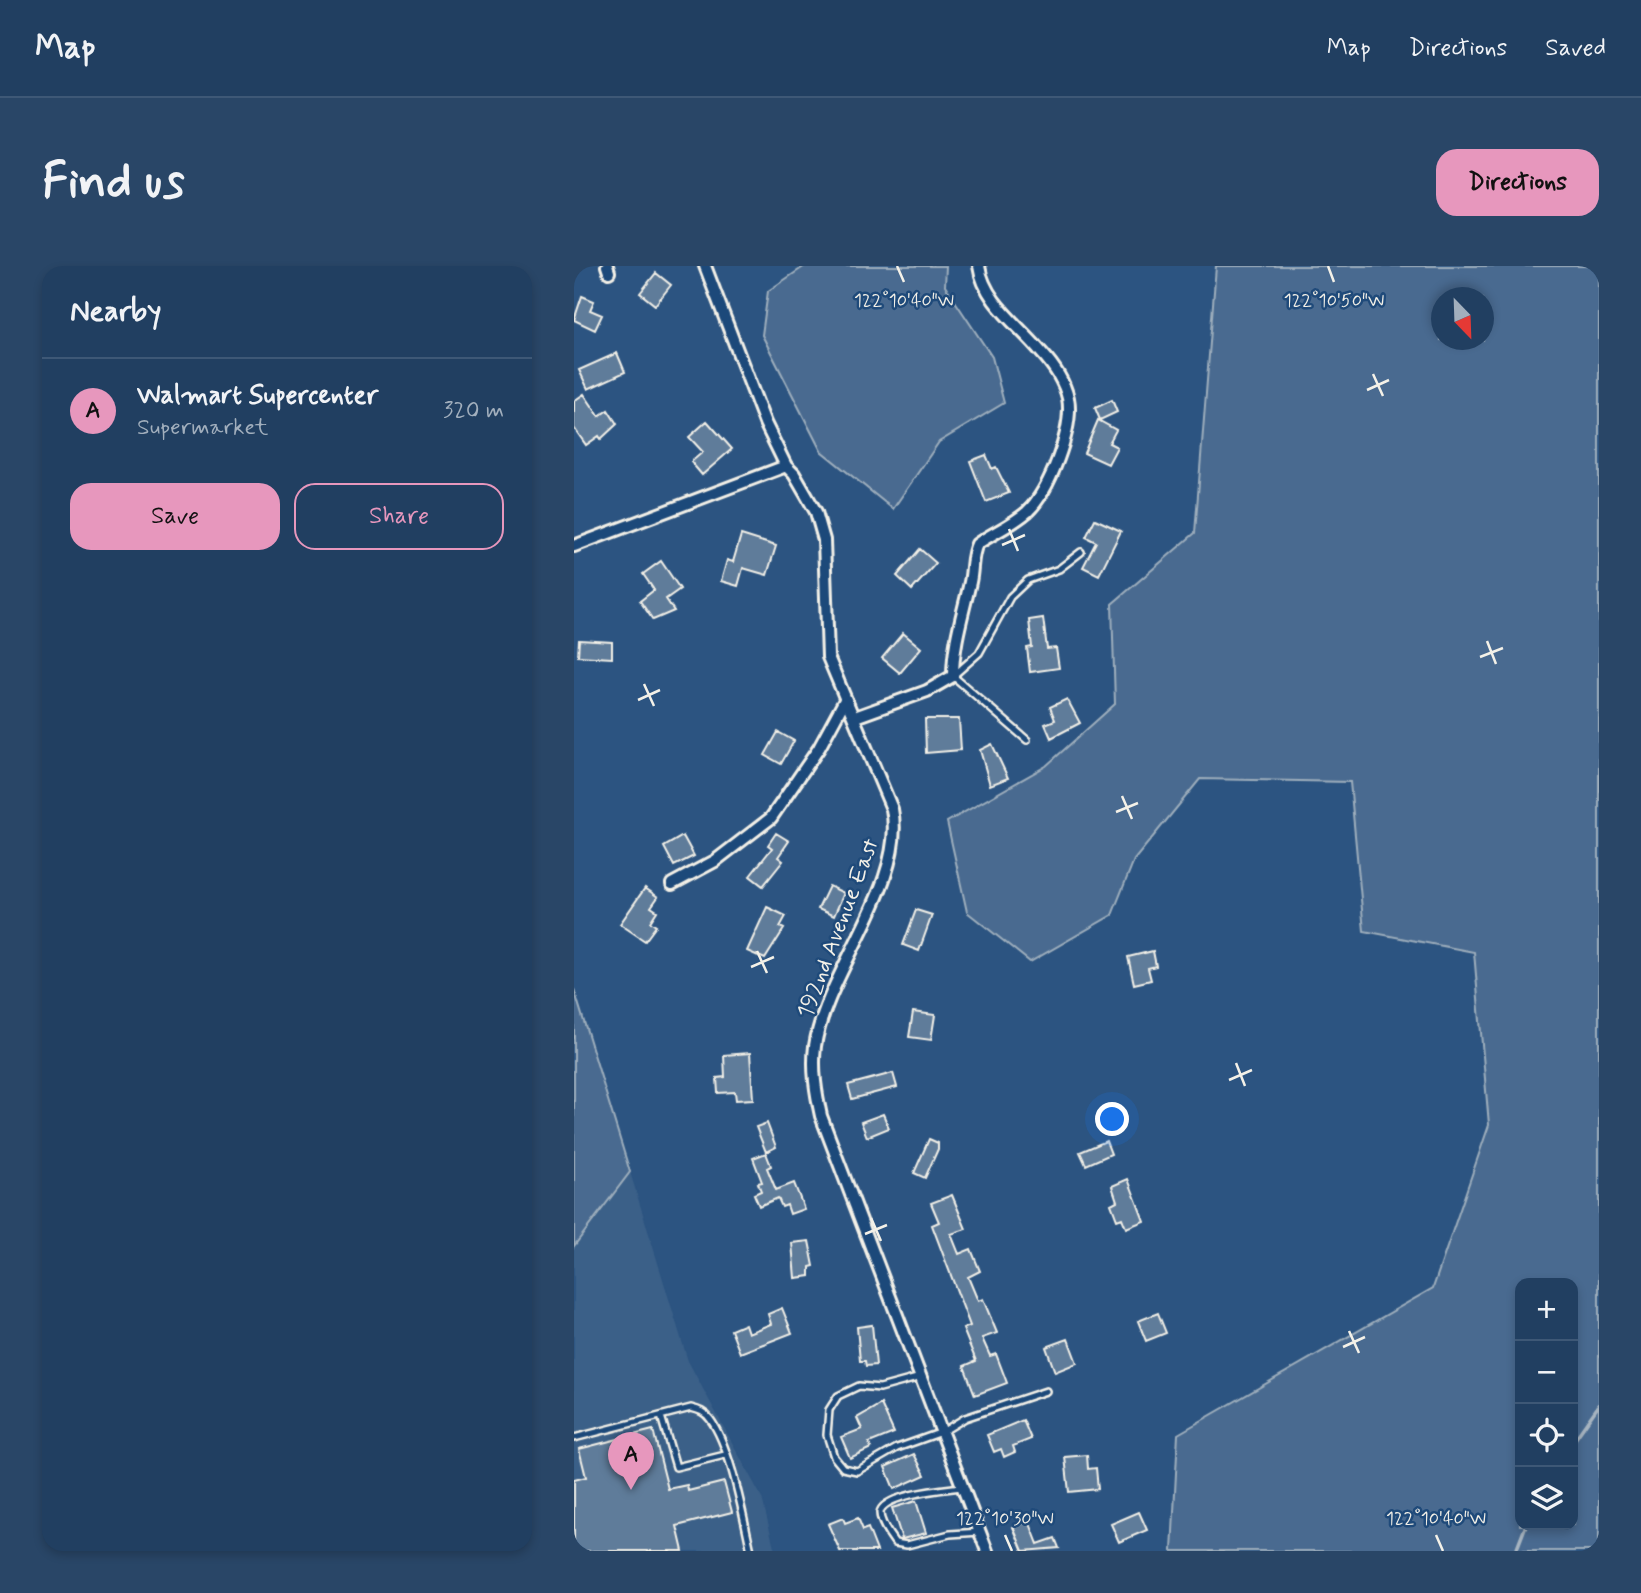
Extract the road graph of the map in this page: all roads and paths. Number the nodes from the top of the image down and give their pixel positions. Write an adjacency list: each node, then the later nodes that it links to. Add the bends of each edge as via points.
1 (705, 266): 3 (street)
2 (979, 266): 6 (street, via 1003,313 1060,377 1068,399 1068,422 1055,467 1029,510 972,552)
3 (786, 466): 4 (street); 7 (street, via 804,489 822,530 828,657)
4 (574, 546)
5 (1081, 552): 6 (lane, via 1059,569 1028,580 1010,597 979,653)
6 (953, 676): 8 (street, via 927,691); 9 (lane)
7 (845, 699): 8 (street, 192nd Avenue East); 10 (street, via 819,748 771,818 738,845)
8 (855, 717): 11 (street, 192nd Avenue East, via 896,827 888,866 821,1023 814,1066 816,1094 828,1138)
9 (1027, 740)
10 (672, 884)
11 (921, 1377): 14 (street, 192nd Avenue East); 14 (lane, via 880,1388 859,1386 838,1396 829,1410 827,1435 834,1457 843,1468 857,1471 897,1448)
12 (1046, 1391): 14 (lane, via 965,1418)
13 (661, 1416): 15 (lane); 16 (lane, via 691,1408 703,1411); 16 (lane, via 676,1467)
14 (942, 1432): 17 (street, 192nd Avenue East)
15 (574, 1437)
16 (725, 1455): 19 (lane)
17 (962, 1487): 18 (street, 192nd Avenue East); 18 (lane, via 896,1499 884,1505 880,1513 883,1524 895,1543 907,1545)
18 (980, 1532): 20 (street, 192nd Avenue East)
19 (751, 1551)
20 (987, 1551)

